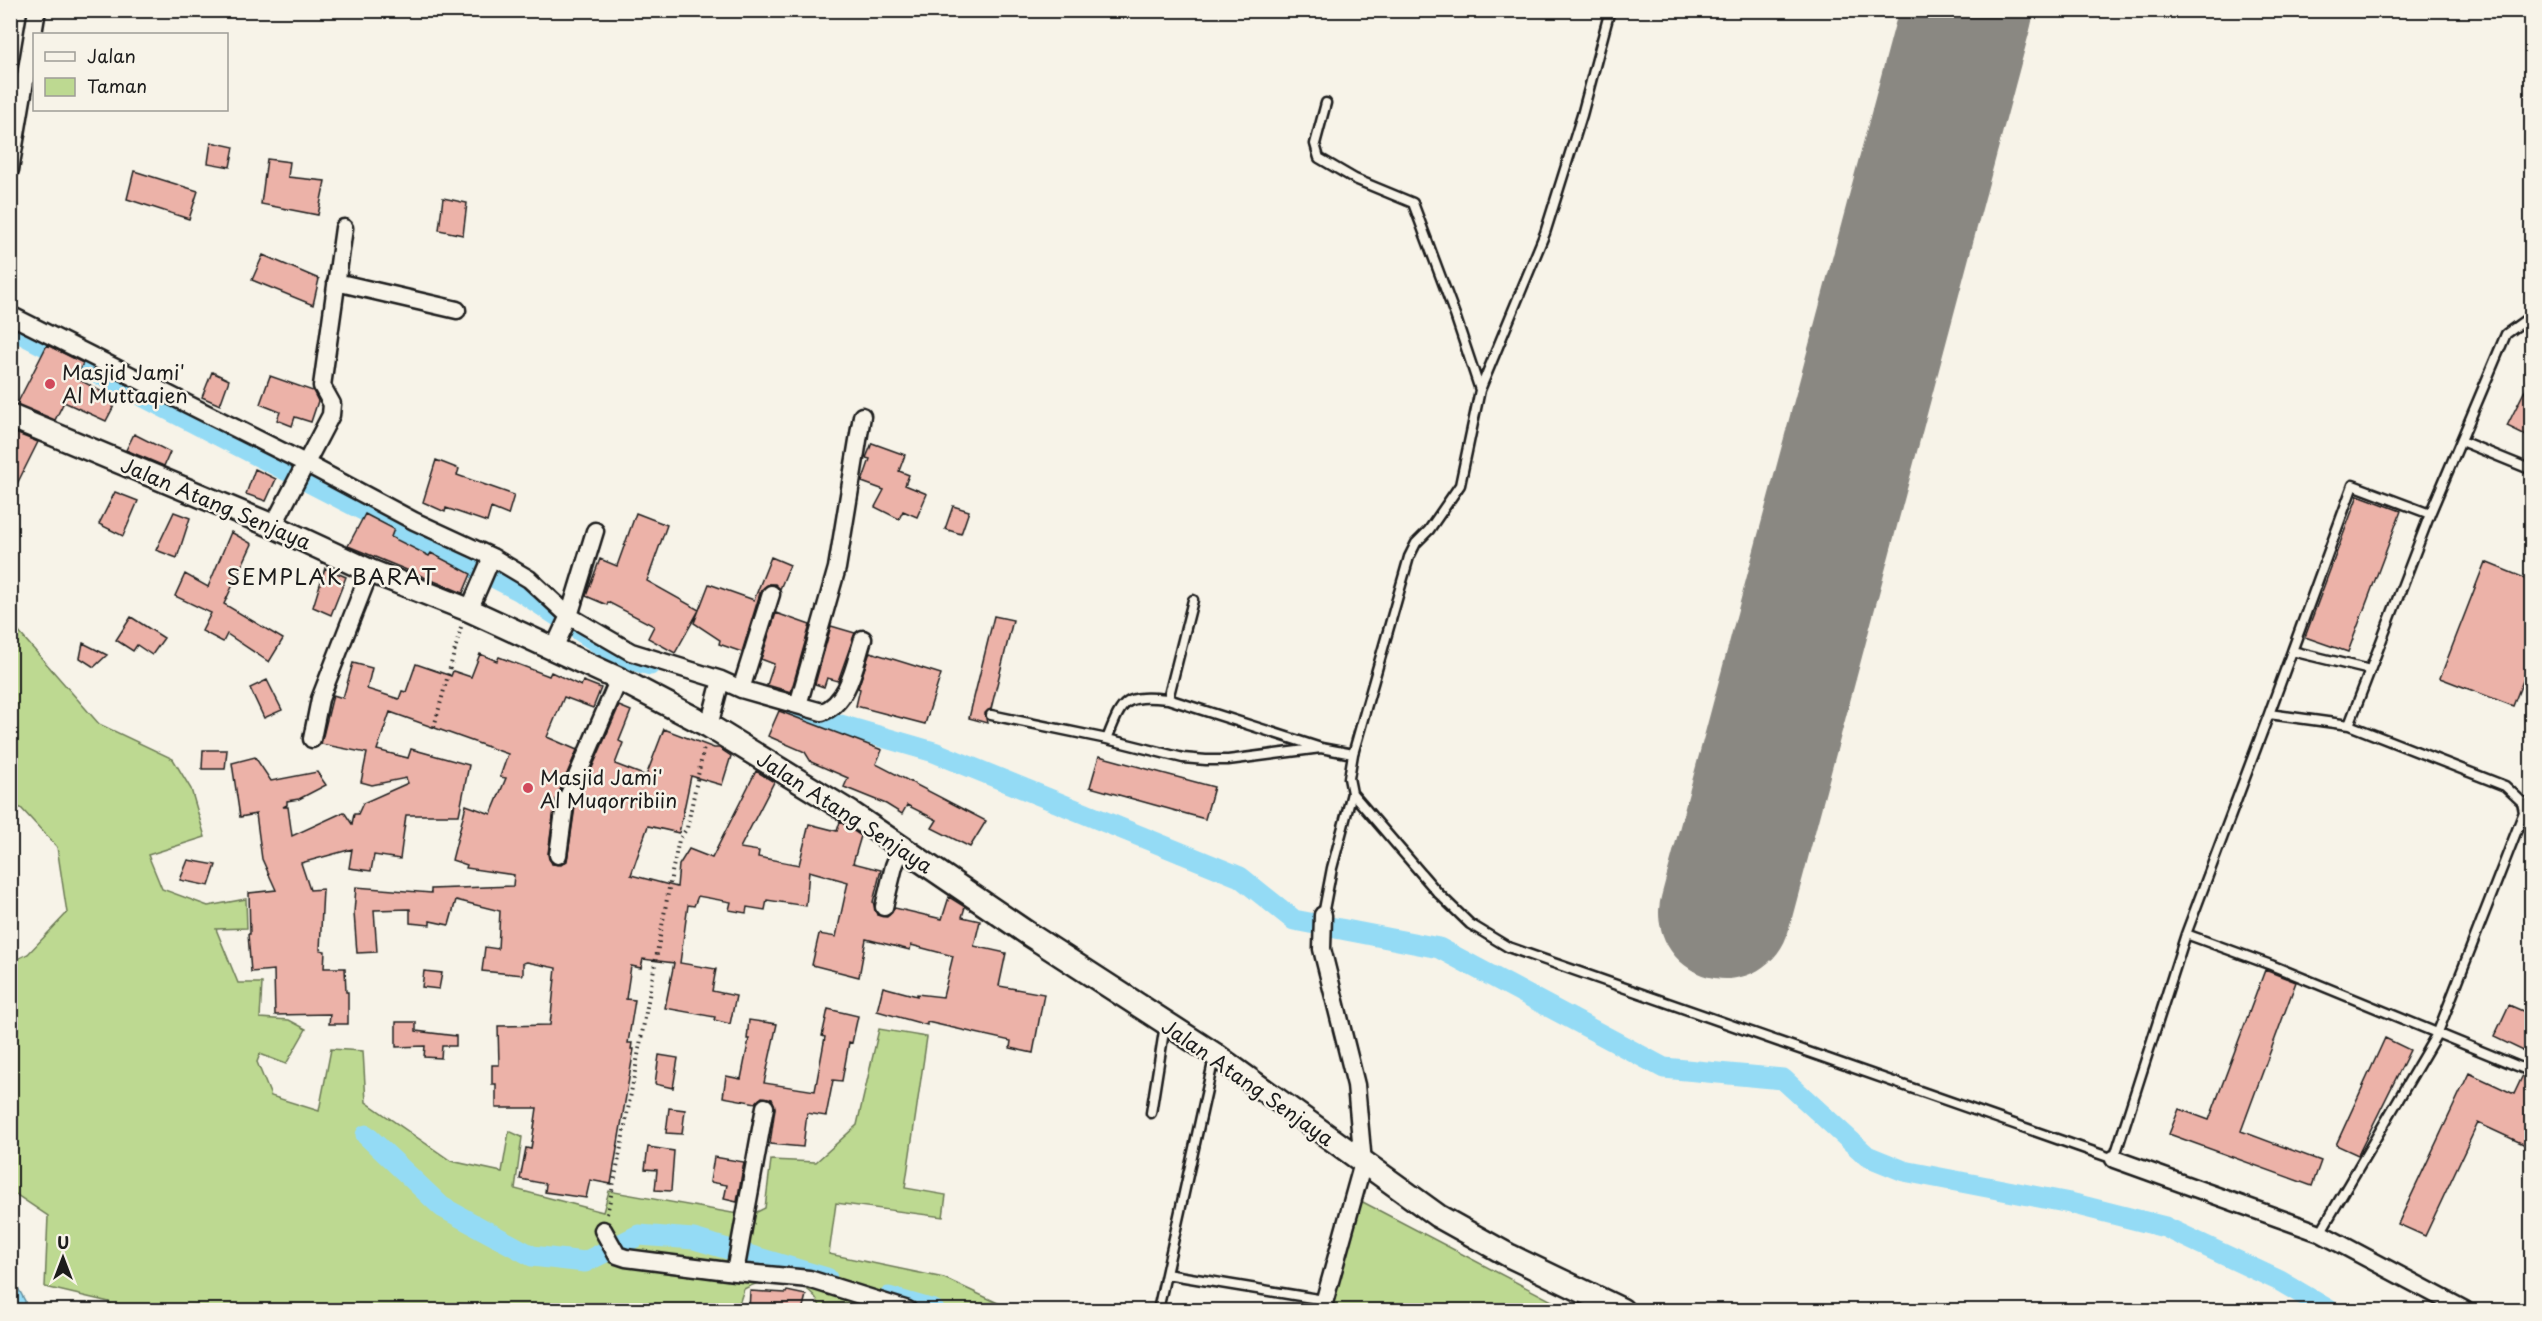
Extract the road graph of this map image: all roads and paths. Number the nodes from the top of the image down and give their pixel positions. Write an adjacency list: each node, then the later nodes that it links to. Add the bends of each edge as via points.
1 (38, 10): 3 (street)
2 (1610, 10): 12 (lane, via 1545,234)
3 (34, 33)
4 (33, 39): 6 (street)
5 (1326, 103): 12 (lane, via 1315,144 1319,158 1355,179 1413,203)
6 (10, 170)
7 (344, 228): 8 (street)
8 (336, 282): 9 (street); 16 (street, via 322,386 332,410)
9 (457, 310)
10 (10, 315): 16 (street)
11 (2532, 318): 15 (lane, via 2506,334)
12 (1480, 390): 44 (lane, via 1460,485 1409,557)
13 (10, 416): 19 (main road, Jalan Atang Senjaya)
14 (862, 416): 35 (street, via 837,568)
15 (2461, 441): 17 (lane); 18 (lane)
16 (306, 465): 19 (street); 21 (street)
17 (2532, 470)
18 (2430, 514): 29 (lane, via 2353,485); 30 (lane)
19 (273, 526): 22 (main road, Jalan Atang Senjaya)
20 (595, 531): 26 (street)
21 (490, 561): 25 (street); 26 (street, via 529,579)
22 (370, 571): 25 (main road, Jalan Atang Senjaya); 41 (street, via 320,699)
23 (771, 594): 33 (street)
24 (1193, 600): 34 (lane)
25 (467, 610): 28 (main road, Jalan Atang Senjaya); 40 (path)
26 (568, 618): 28 (street); 32 (street, via 631,652)
27 (862, 639): 35 (street, via 841,698 822,712)
28 (555, 646): 31 (main road, Jalan Atang Senjaya)
29 (2292, 651): 30 (lane); 36 (lane)
30 (2370, 670): 39 (lane)
31 (619, 679): 37 (main road, Jalan Atang Senjaya); 47 (street, via 571,787 562,815)
32 (721, 682): 33 (street); 37 (street)
33 (741, 689): 35 (street)
34 (1168, 699): 42 (lane, via 1130,699 1119,709); 43 (lane)
35 (798, 705)
36 (2269, 714): 39 (lane); 50 (lane)
37 (712, 715): 46 (main road, Jalan Atang Senjaya); 59 (path, via 687,828 679,840 672,872)
38 (991, 715): 42 (lane)
39 (2349, 724): 52 (lane, via 2505,786 2522,802 2524,812)
40 (434, 727)
41 (312, 739)
42 (1107, 739): 43 (lane, via 1206,760)
43 (1321, 748): 44 (lane)
44 (1353, 754): 45 (lane, via 1349,778)
45 (1352, 793): 49 (lane); 57 (lane, via 1454,909 1470,924 1508,947)
46 (902, 846): 48 (street); 51 (main road, Jalan Atang Senjaya)
47 (558, 855)
48 (884, 907)
49 (1323, 915): 58 (street, via 1322,941 1356,1085)
50 (2187, 934): 52 (lane); 57 (lane)
51 (1165, 1022): 53 (main road, Jalan Atang Senjaya); 56 (lane)
52 (2438, 1032): 54 (lane); 60 (lane)
53 (1214, 1054): 58 (main road, Jalan Atang Senjaya); 62 (lane)
54 (2532, 1072)
55 (765, 1107): 61 (street)
56 (1151, 1113)
57 (2114, 1159): 60 (street)
58 (1363, 1163): 63 (street); 66 (main road, Jalan Atang Senjaya, via 1438,1216)
59 (603, 1230): 61 (street, via 617,1255 626,1258)
60 (2320, 1233): 67 (street)
61 (736, 1269): 64 (street, via 808,1279)
62 (1166, 1274): 63 (lane); 65 (lane)
63 (1323, 1305)
64 (908, 1311)
65 (1158, 1311)
66 (1622, 1311)
67 (2465, 1311)

